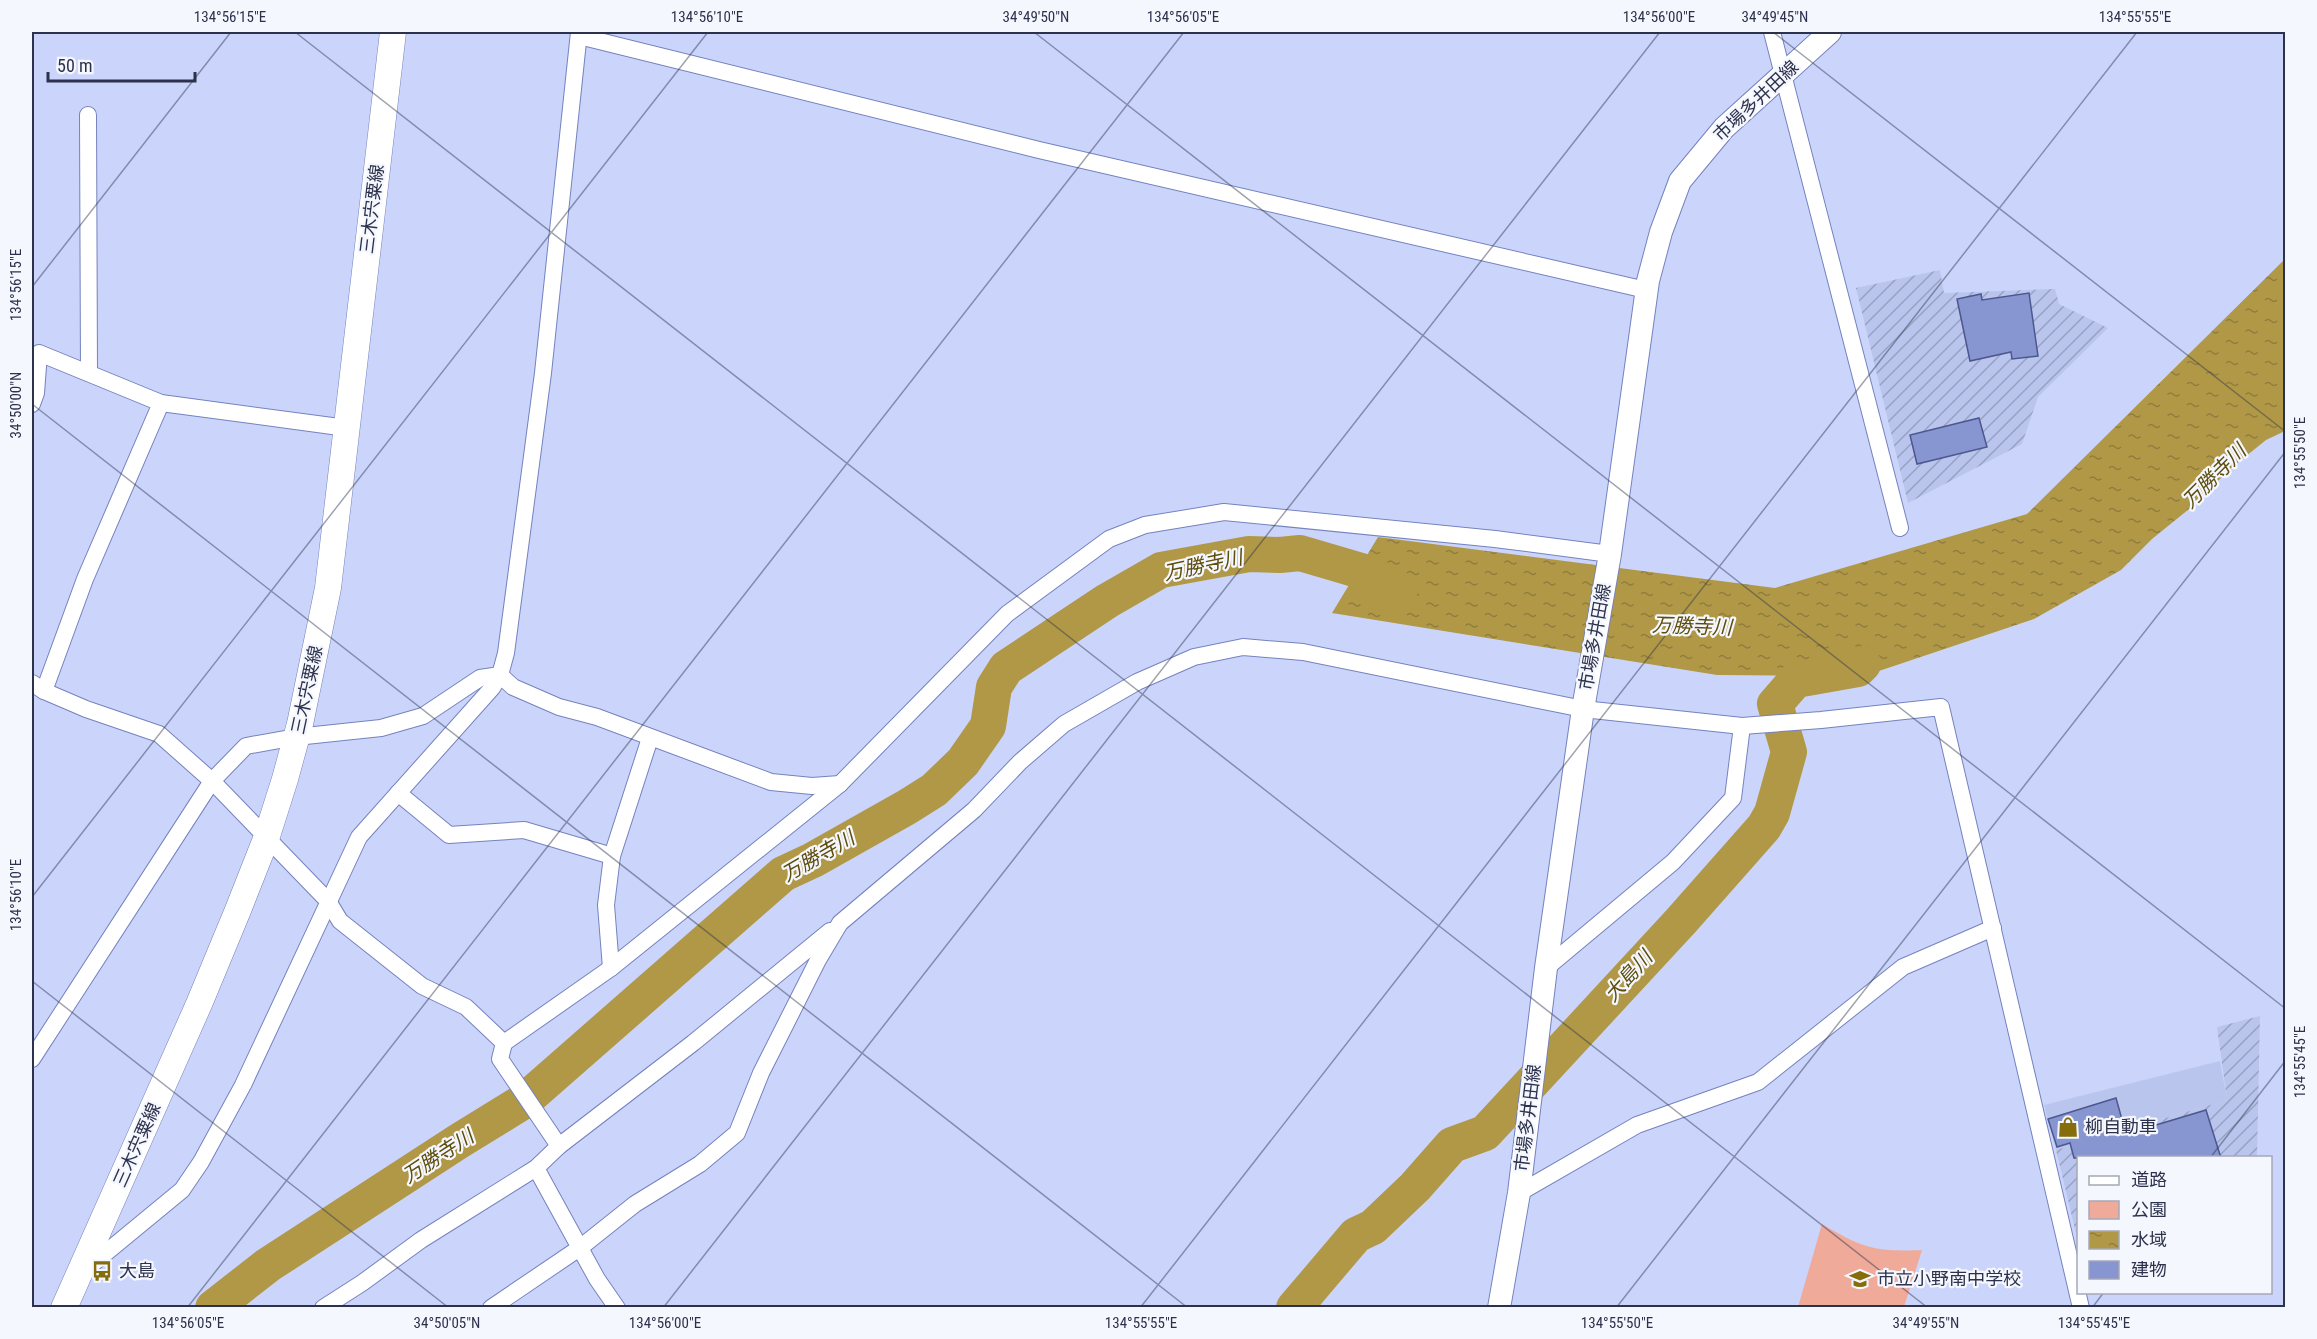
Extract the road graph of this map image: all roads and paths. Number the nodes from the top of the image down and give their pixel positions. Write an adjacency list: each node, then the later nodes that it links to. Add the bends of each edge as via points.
1 (393, 32): 11 (main road, 三木宍粟線)
2 (1772, 32): 5 (street)
3 (1830, 32): 5 (main road, 市場多井田線)
4 (579, 34): 7 (street, via 1039,150); 14 (street, via 543,373)
5 (1782, 76): 7 (main road, 市場多井田線, via 1724,128 1680,181); 12 (street)
6 (88, 116): 8 (street)
7 (1646, 290): 13 (main road, 市場多井田線)
8 (89, 373): 9 (street); 10 (street, via 39,353)
9 (161, 403): 11 (street); 15 (street)
10 (32, 404)
11 (347, 428): 18 (main road, 三木宍粟線, via 328,588)
12 (1900, 528)
13 (1608, 563): 16 (main road, 市場多井田線); 21 (street, via 1495,539 1224,512 1145,525 1109,538 1007,614)
14 (500, 675): 18 (street, via 480,678 423,716 381,728); 19 (street, via 513,687 559,707); 22 (street)
15 (38, 687): 20 (street, via 86,709 159,734)
16 (1584, 702): 17 (street); 26 (street, via 1303,652 1243,647 1194,657 1137,682 1064,724 974,810); 29 (main road, 市場多井田線)
17 (1742, 726): 27 (street, via 1941,707); 29 (street, via 1733,798 1673,862)
18 (296, 737): 20 (street, via 246,746); 23 (main road, 三木宍粟線)
19 (650, 738): 21 (street, via 771,782); 24 (street)
20 (212, 782): 23 (street); 31 (street)
21 (840, 784): 28 (street)
22 (398, 793): 24 (street, via 450,835 524,830); 25 (street, via 359,837)
23 (266, 839): 25 (street); 36 (main road, 三木宍粟線, via 199,1004)
24 (612, 856): 28 (street, via 606,904)
25 (328, 901): 30 (street, via 340,921 422,986 466,1007); 36 (street, via 243,1085 201,1162 182,1190)
26 (840, 923): 32 (street); 35 (street, via 761,1073 737,1133 700,1164 635,1204)
27 (1993, 928): 34 (street, via 1903,966 1758,1082 1637,1125); 37 (street)
28 (611, 968): 30 (street)
29 (1546, 968): 34 (main road, 市場多井田線)
30 (502, 1051): 32 (street)
31 (32, 1059)
32 (559, 1146): 33 (street)
33 (536, 1168): 35 (street); 39 (street)
34 (1519, 1193): 42 (main road, 市場多井田線)
35 (581, 1247): 40 (street); 41 (street)
36 (81, 1273): 38 (main road, 三木宍粟線)
37 (2077, 1291)
38 (64, 1308)
39 (323, 1308)
40 (491, 1308)
41 (617, 1308)
42 (1499, 1308)

